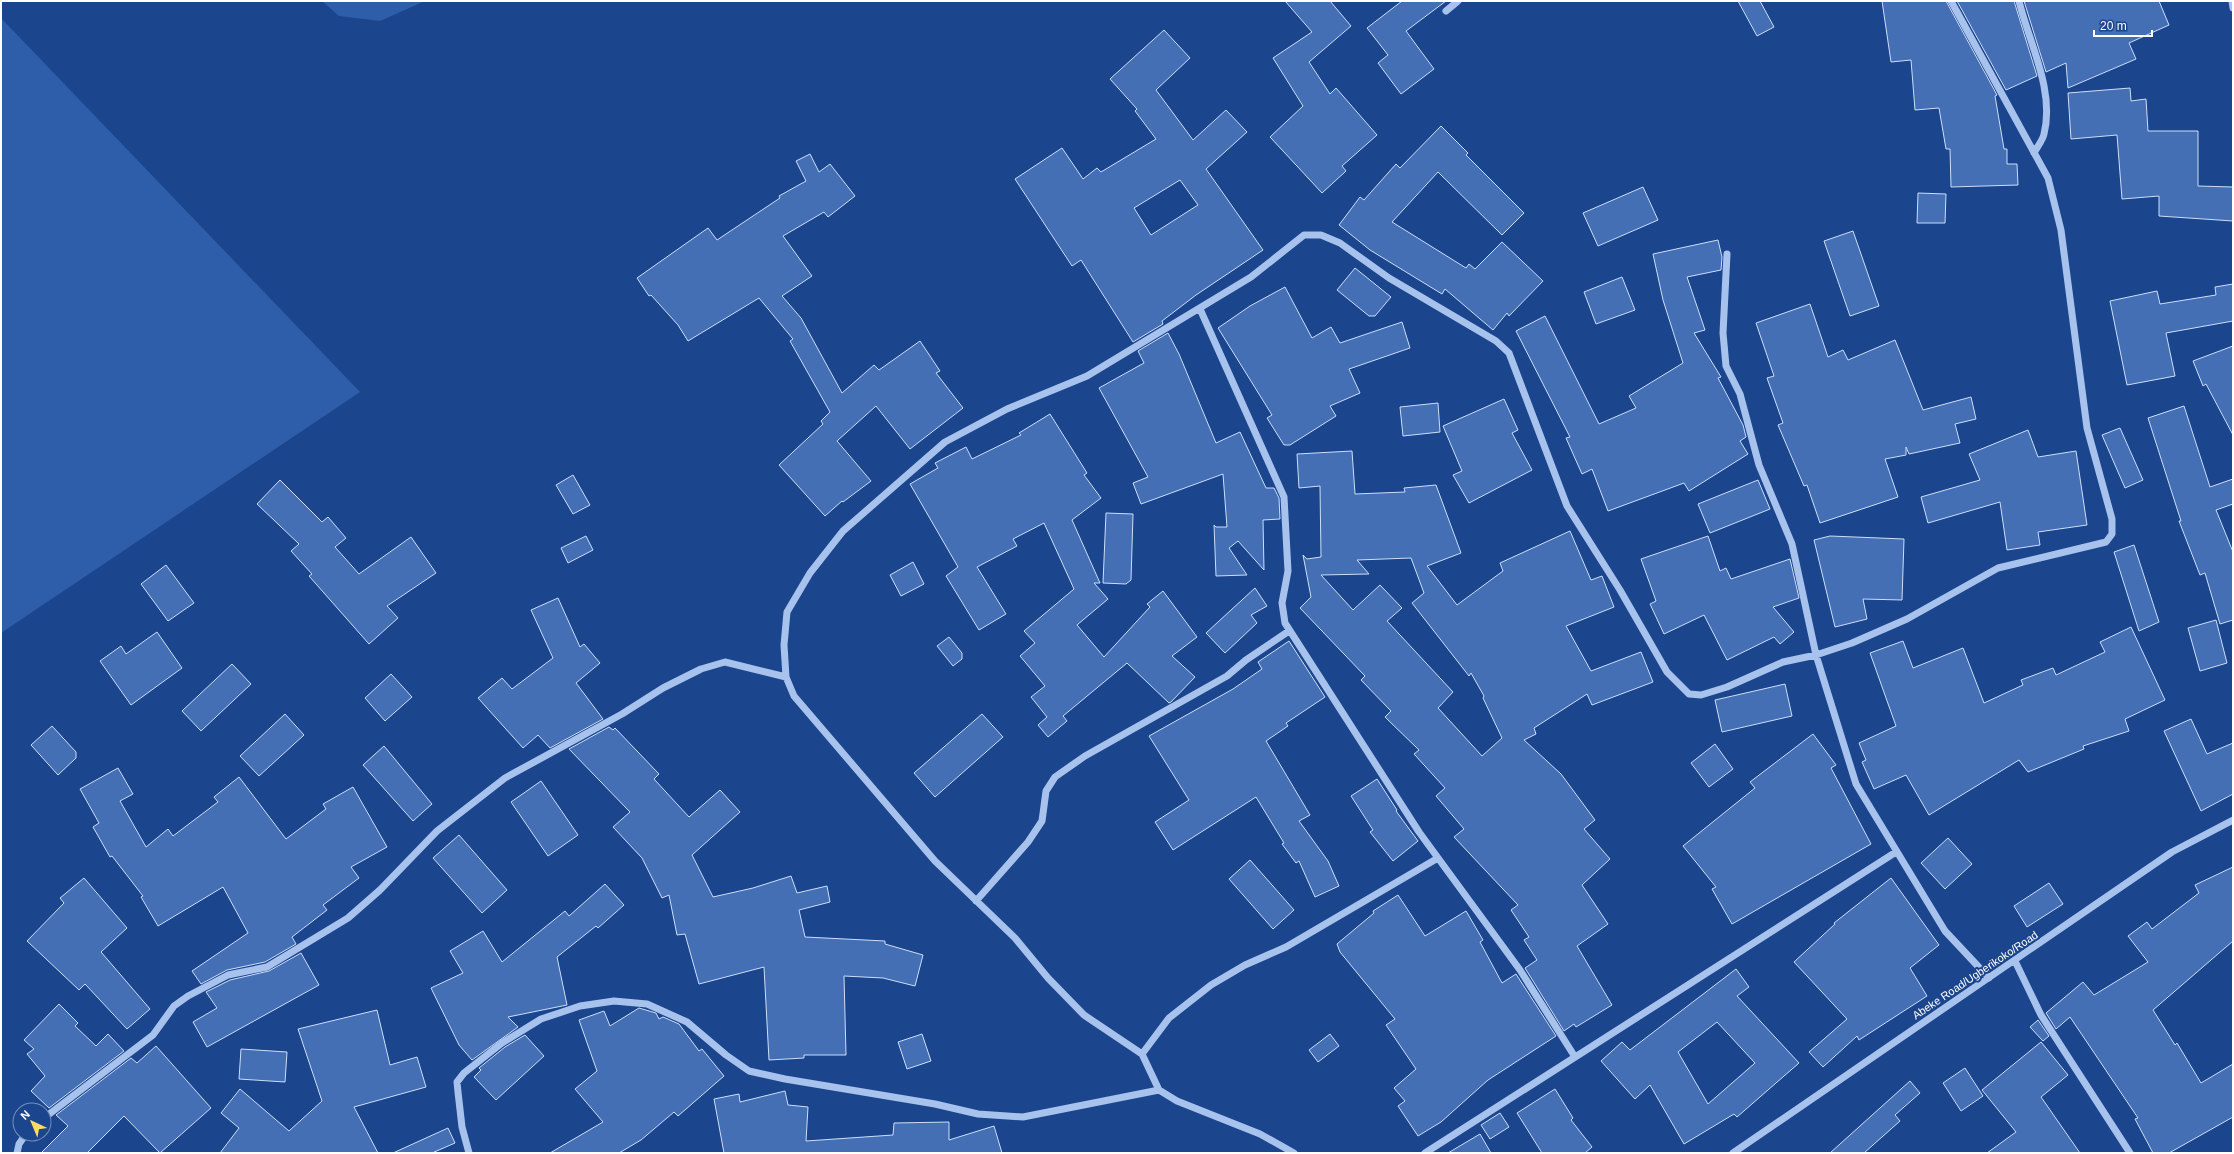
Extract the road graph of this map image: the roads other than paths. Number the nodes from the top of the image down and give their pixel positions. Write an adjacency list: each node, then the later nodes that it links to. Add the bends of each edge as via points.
1 (1458, 1): 6 (street)
2 (1951, 1): 7 (street)
3 (2019, 1): 7 (street, via 2042,77 2047,108 2044,135)
4 (2232, 1): 5 (street)
5 (2233, 8)
6 (1446, 11)
7 (2034, 153): 11 (street, via 2048,178 2061,230 2087,428 2112,519 2112,534 2106,542 2093,546 1998,568 1906,619 1852,643)
8 (1727, 254): 11 (street, via 1723,333 1726,366 1740,394 1759,465 1792,544)
9 (1200, 309): 10 (street, via 1284,497 1288,571 1282,603 1285,623); 11 (street, via 1251,277 1304,235 1321,235 1340,243 1389,278 1496,341 1509,353 1567,506 1620,590 1667,672 1680,687 1689,694 1701,695 1728,687 1783,662); 12 (street, via 1087,376 1006,409 946,442 843,531 810,573 787,612 784,645)
10 (1289, 630): 15 (street); 16 (street, via 1227,676 1085,756 1055,777 1046,791 1042,821 1028,842)
11 (1816, 655): 14 (street, via 1856,784)
12 (786, 677): 16 (street, via 794,696 816,723 935,861); 22 (street, via 725,662 701,669 505,778 437,831 380,890 348,918 267,967 228,975 188,996 174,1006 153,1035)
13 (2233, 820): 17 (street, Abeke Road/Ugberikoko/Road, via 2172,852)
14 (1896, 852): 18 (street, via 1945,931); 20 (street)
15 (1438, 858): 19 (street, via 1286,947 1245,965 1211,985 1169,1018); 20 (street, via 1520,970)
16 (976, 901): 19 (street, via 1015,938 1048,978 1084,1015)
17 (2015, 961): 18 (street, Abeke Road/Ugberikoko/Road); 29 (street, via 2041,1015)
18 (1989, 978): 28 (street, Abeke Road/Ugberikoko/Road)
19 (1142, 1054): 21 (street)
20 (1575, 1057): 27 (street)
21 (1159, 1090): 25 (street, via 1023,1117 978,1114 749,1071 687,1022 647,1004 614,1001 580,1006 542,1019 502,1043 464,1073 457,1082 462,1127); 26 (street, via 1177,1101 1260,1134)
22 (52, 1112)
23 (20, 1142): 24 (street)
24 (17, 1153)
25 (469, 1153)
26 (1294, 1153)
27 (1425, 1153)
28 (1733, 1153)
29 (2130, 1153)

